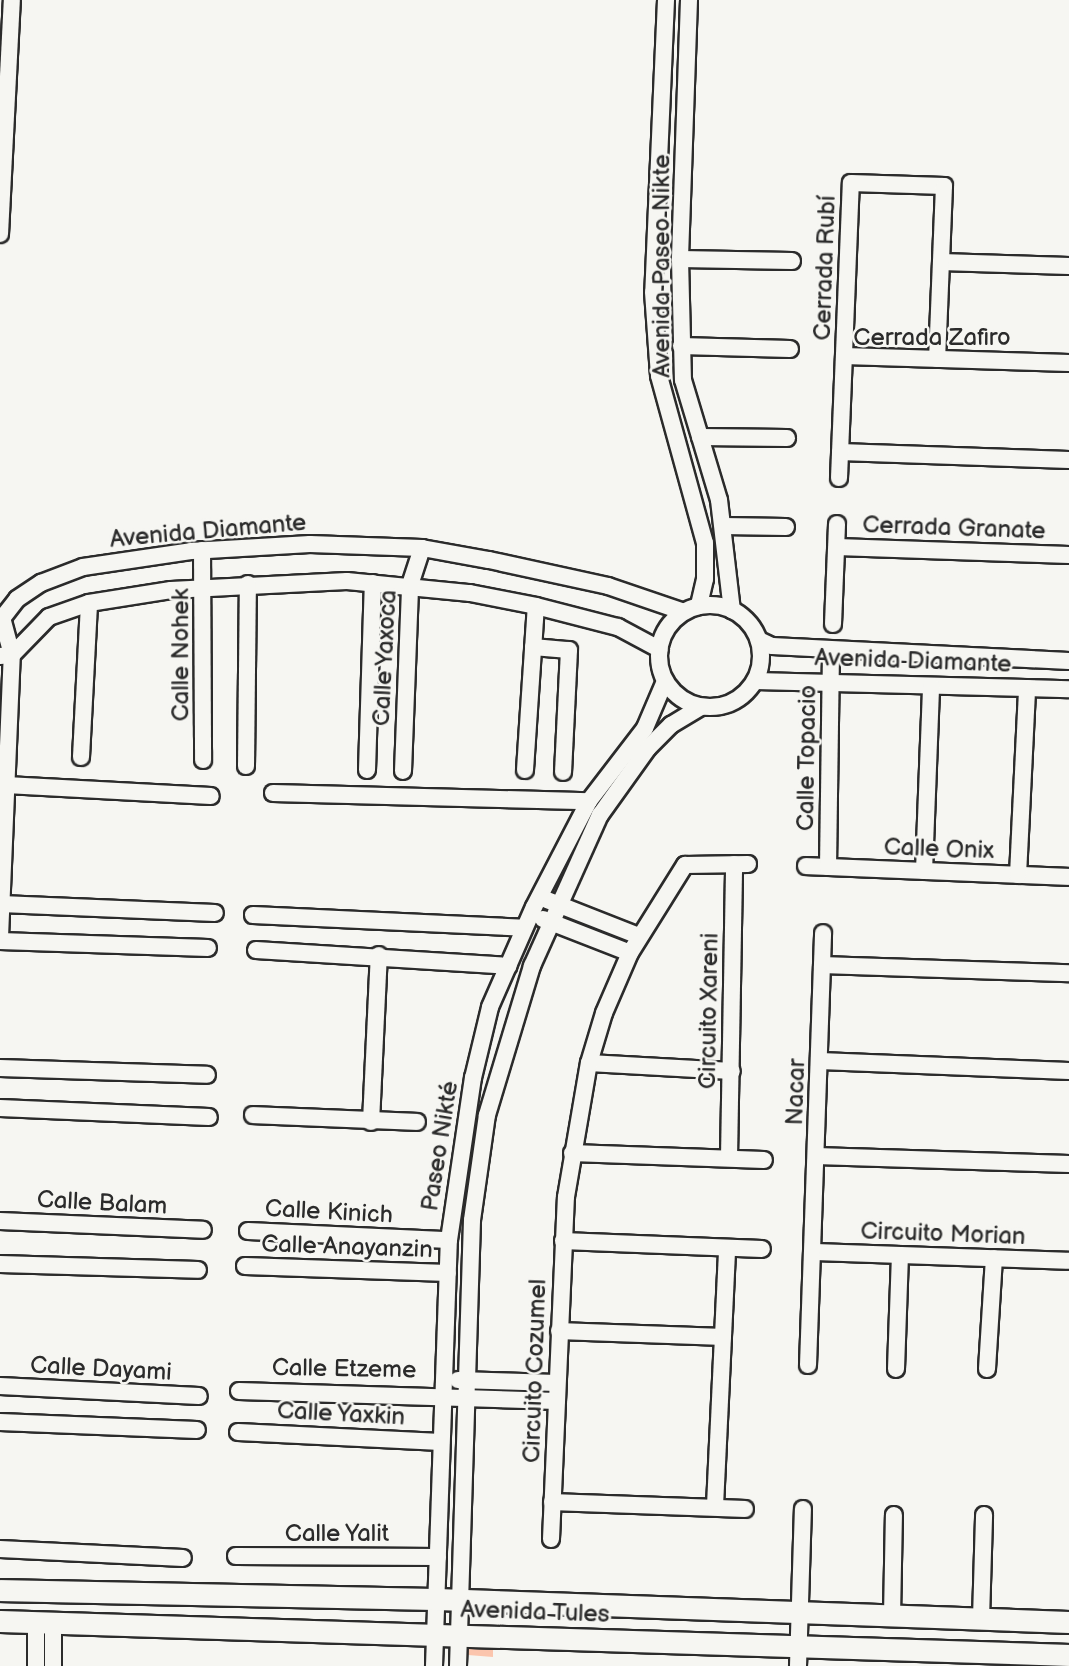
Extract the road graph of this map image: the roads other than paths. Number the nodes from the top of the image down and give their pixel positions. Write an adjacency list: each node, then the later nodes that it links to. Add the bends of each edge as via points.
1 (12, 0): 4 (street)
2 (666, 0): 32 (street, Avenida Paseo Nikte, via 653,292 659,376 705,543 705,579)
3 (689, 0): 5 (street, Avenida Paseo Nikte)
4 (0, 234)
5 (680, 259): 6 (street); 9 (street, Avenida Paseo Nikte)
6 (792, 261)
7 (941, 262): 8 (street); 11 (street, Cerrada Rubí, via 944,186 851,183); 12 (street, Cerrada Rubí)
8 (1069, 265)
9 (681, 346): 10 (street); 14 (street, Avenida Paseo Nikte, via 683,380)
10 (790, 349)
11 (844, 356): 12 (street, Cerrada Zafiro); 16 (street, Cerrada Zafiro)
12 (937, 359): 13 (street, Cerrada Zafiro)
13 (1069, 363)
14 (700, 438): 15 (street); 20 (street, Avenida Paseo Nikte)
15 (787, 438)
16 (840, 452): 17 (street); 18 (street, Cerrada Zafiro)
17 (1069, 460)
18 (839, 478)
19 (837, 524): 22 (street)
20 (723, 526): 21 (street); 33 (street, Avenida Paseo Nikte)
21 (786, 527)
22 (837, 547): 25 (street, Cerrada Granate); 35 (street)
23 (422, 548): 24 (street, Avenida Diamante, via 310,544); 28 (street, Calle Yaxoca); 32 (street, Avenida Diamante, via 554,573)
24 (202, 550): 29 (street, Calle Nohek); 34 (street, Avenida Diamante, via 83,567 41,583 17,599)
25 (1069, 555)
26 (373, 583): 27 (street); 28 (street); 52 (street)
27 (248, 584): 29 (street); 51 (street)
28 (410, 585): 31 (street); 53 (street, Calle Yaxoca)
29 (205, 587): 30 (street); 50 (street, Calle Nohek)
30 (89, 603): 40 (street, via 50,617); 49 (street)
31 (536, 606): 37 (street); 38 (street, via 618,627)
32 (691, 609): 33 (street); 38 (street, via 668,628)
33 (732, 610): 36 (street, via 753,628)
34 (1, 621): 40 (street)
35 (833, 624)
36 (759, 640): 39 (street, Avenida Diamante, via 772,646); 43 (street, via 761,667)
37 (533, 647): 54 (street); 55 (street, via 569,650)
38 (659, 649): 42 (street)
39 (831, 650): 41 (street, Avenida Diamante); 44 (street, Calle Topacio)
40 (6, 656): 56 (street)
41 (1069, 661)
42 (665, 681): 48 (street, via 674,693); 59 (street, Paseo Nikté, via 645,728)
43 (756, 681): 44 (street, Avenida Diamante); 48 (street, via 733,703)
44 (831, 681): 45 (street, Avenida Diamante); 61 (street, Calle Topacio)
45 (931, 686): 46 (street, Avenida Diamante); 62 (street)
46 (1027, 688): 47 (street, Avenida Diamante); 63 (street)
47 (1069, 689)
48 (701, 707): 67 (street, Paseo Nikté, via 671,725 625,776 600,815)
49 (81, 757)
50 (203, 760)
51 (246, 766)
52 (367, 770)
53 (403, 771)
54 (525, 771)
55 (563, 772)
56 (6, 785): 58 (street); 66 (street)
57 (273, 793): 59 (street)
58 (211, 796)
59 (589, 801): 65 (street, Paseo Nikté)
60 (806, 866): 61 (street, Calle Onix)
61 (828, 867): 62 (street, Calle Onix)
62 (924, 871): 63 (street, Calle Onix)
63 (1018, 875): 64 (street, Calle Onix)
64 (1069, 877)
65 (538, 897): 67 (street); 70 (street, Paseo Nikté)
66 (1, 904): 68 (street); 74 (street)
67 (557, 904): 71 (street, Paseo Nikté); 73 (street)
68 (215, 913)
69 (253, 915): 70 (street)
70 (527, 921): 71 (street); 80 (street, Paseo Nikté)
71 (551, 922): 77 (street); 121 (street, Paseo Nikté, via 510,1029 487,1115 472,1220)
72 (822, 933): 79 (street, Nacar)
73 (639, 936): 77 (street, Circuito Xareni); 86 (street, Circuito Xareni, via 685,865 741,864)
74 (0, 939): 75 (street)
75 (208, 948)
76 (256, 950): 78 (street)
77 (630, 953): 83 (street, Circuito Xareni)
78 (379, 955): 80 (street); 91 (street)
79 (822, 965): 81 (street); 82 (street, Nacar)
80 (508, 966): 101 (street, Paseo Nikté, via 490,1007 472,1077)
81 (1069, 973)
82 (820, 1062): 85 (street); 94 (street, Nacar)
83 (589, 1063): 86 (street); 93 (street, Circuito Xareni)
84 (0, 1068): 87 (street)
85 (1069, 1070)
86 (732, 1071): 95 (street, Circuito Xareni)
87 (207, 1074)
88 (0, 1108): 90 (street)
89 (253, 1115): 91 (street)
90 (208, 1117)
91 (371, 1122): 92 (street)
92 (417, 1122)
93 (572, 1153): 95 (street); 102 (street, Circuito Cozumel)
94 (816, 1156): 97 (street); 105 (street, Nacar)
95 (729, 1158): 96 (street)
96 (764, 1160)
97 (1069, 1164)
98 (0, 1221): 99 (street, Calle Balam)
99 (202, 1230)
100 (248, 1231): 101 (street, Calle Kinich)
101 (449, 1240): 112 (street, Paseo Nikté)
102 (563, 1241): 103 (street); 113 (street, Circuito Cozumel)
103 (727, 1248): 104 (street); 114 (street)
104 (762, 1249)
105 (815, 1252): 106 (street, Circuito Morian); 115 (street, Nacar)
106 (900, 1255): 107 (street, Circuito Morian); 116 (street)
107 (993, 1258): 108 (street, Circuito Morian); 117 (street)
108 (1069, 1261)
109 (0, 1264): 111 (street)
110 (245, 1266): 112 (street, Calle Anayanzin)
111 (198, 1270)
112 (448, 1273): 118 (street, Paseo Nikté)
113 (559, 1331): 114 (street); 119 (street, Circuito Cozumel)
114 (723, 1337): 132 (street)
115 (808, 1364)
116 (896, 1369)
117 (988, 1369)
118 (444, 1380): 121 (street); 124 (street, Calle Etzeme); 125 (street, Paseo Nikté)
119 (557, 1383): 121 (street); 126 (street, Circuito Cozumel)
120 (0, 1386): 123 (street, Calle Dayami)
121 (466, 1388): 125 (street); 126 (street); 144 (street, Paseo Nikté)
122 (239, 1391): 124 (street, Calle Etzeme)
123 (199, 1396)
124 (422, 1397): 125 (street)
125 (444, 1400): 130 (street, Paseo Nikté)
126 (556, 1401): 131 (street, Circuito Cozumel)
127 (0, 1422): 128 (street)
128 (197, 1430)
129 (238, 1432): 130 (street, Calle Yaxkin)
130 (442, 1442): 140 (street, Paseo Nikté)
131 (552, 1502): 132 (street); 137 (street, Circuito Cozumel)
132 (715, 1506): 133 (street)
133 (745, 1509)
134 (803, 1509): 145 (street)
135 (894, 1515): 146 (street)
136 (984, 1515): 147 (street)
137 (551, 1539)
138 (0, 1549): 141 (street)
139 (236, 1556): 140 (street, Calle Yalit)
140 (438, 1557): 143 (street, Paseo Nikté)
141 (183, 1558)
142 (0, 1590): 143 (main road, Avenida Tules)
143 (436, 1599): 144 (main road, Avenida Tules); 151 (street, Paseo Nikté)
144 (459, 1600): 145 (main road, Avenida Tules); 152 (street, Paseo Nikté)
145 (800, 1612): 146 (main road, Avenida Tules); 154 (street)
146 (892, 1616): 147 (main road, Avenida Tules)
147 (981, 1619): 150 (main road, Avenida Tules)
148 (0, 1621): 149 (main road, Avenida Tules)
149 (45, 1622): 151 (main road, Avenida Tules); 157 (street); 158 (street)
150 (1069, 1622)
151 (435, 1635): 152 (main road, Avenida Tules); 159 (street, Paseo Nikté)
152 (458, 1637): 154 (main road, Avenida Tules); 160 (street, Paseo Nikté)
153 (1069, 1655): 156 (main road, Avenida Tules)
154 (798, 1656): 155 (main road, Avenida Tules)
155 (890, 1658): 156 (main road, Avenida Tules)
156 (979, 1659)
157 (36, 1666)
158 (53, 1666)
159 (434, 1666)
160 (458, 1666)

